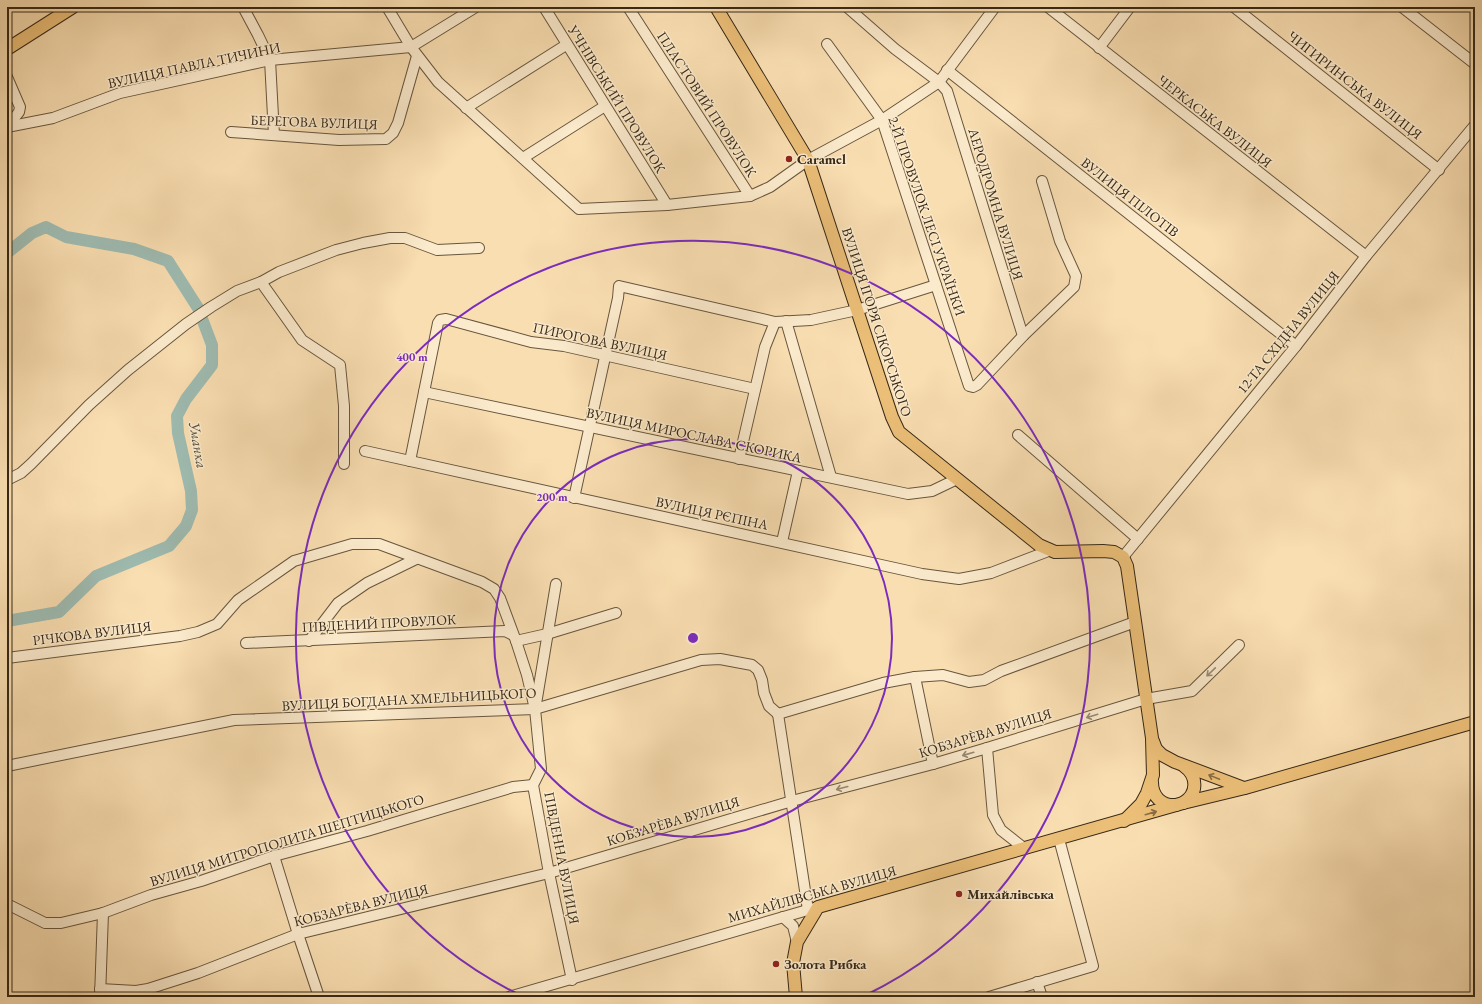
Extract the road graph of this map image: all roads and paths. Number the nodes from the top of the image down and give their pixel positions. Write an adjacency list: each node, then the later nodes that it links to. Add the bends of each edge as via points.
1 (73, 7): 18 (main road)
2 (243, 7): 20 (street)
3 (388, 7): 16 (street)
4 (476, 7): 16 (street, ВУЛИЦЯ ПАВЛА ТИЧИНИ)
5 (544, 7): 15 (street, УЧНІВСЬКИЙ ПРОВУЛОК)
6 (628, 7): 36 (street, ПЛАСТОВИЙ ПРОВУЛОК)
7 (716, 7): 33 (main road, ВУЛИЦЯ ІГОРЯ СІКОРСЬКОГО)
8 (848, 7): 24 (street)
9 (995, 7): 22 (street)
10 (1048, 7): 17 (street, ЧЕРКАСЬКА ВУЛИЦЯ)
11 (1130, 7): 17 (street)
12 (1234, 7): 34 (street, ЧИГИРИНСЬКА ВУЛИЦЯ)
13 (1402, 7): 21 (street)
14 (827, 44): 27 (street, 2-Й ПРОВУЛОК ЛЕСІ УКРАЇНКИ)
15 (566, 45): 25 (street, УЧНІВСЬКИЙ ПРОВУЛОК); 26 (street)
16 (411, 47): 19 (street); 20 (street, ВУЛИЦЯ ПАВЛА ТИЧИНИ)
17 (1099, 48): 39 (street, ЧЕРКАСЬКА ВУЛИЦЯ)
18 (7, 49)
19 (417, 56): 26 (street, via 438,82); 31 (street, БЕРЕГОВА ВУЛИЦЯ, via 398,123 386,139 339,140)
20 (270, 60): 29 (street, ВУЛИЦЯ ПАВЛА ТИЧИНИ, via 120,93 52,118); 31 (street)
21 (1475, 64)
22 (947, 70): 24 (street); 46 (street, ВУЛИЦЯ ПІЛОТІВ)
23 (7, 78): 29 (street, via 20,107)
24 (939, 82): 27 (street); 45 (street, АЕРОДРОМНА ВУЛИЦЯ, via 947,91)
25 (605, 106): 32 (street); 37 (street, УЧНІВСЬКИЙ ПРОВУЛОК)
26 (466, 108): 32 (street)
27 (882, 120): 33 (street); 41 (street, 2-Й ПРОВУЛОК ЛЕСІ УКРАЇНКИ)
28 (1475, 125): 34 (street, 12-ТА СХІДНА ВУЛИЦЯ)
29 (7, 127)
30 (231, 132): 31 (street, БЕРЕГОВА ВУЛИЦЯ)
31 (274, 135)
32 (523, 158): 37 (street, via 578,208)
33 (808, 160): 36 (street, via 770,187); 42 (main road, ВУЛИЦЯ ІГОРЯ СІКОРСЬКОГО)
34 (1439, 170): 39 (street, 12-ТА СХІДНА ВУЛИЦЯ)
35 (1042, 181): 45 (street, via 1060,241 1076,276 1076,282 1074,287)
36 (750, 196): 37 (street)
37 (667, 205)
38 (479, 248): 40 (street, via 437,250 405,238 363,242 279,272)
39 (1366, 256): 46 (street, 12-ТА СХІДНА ВУЛИЦЯ)
40 (260, 282): 55 (street, via 302,340 340,365 344,406); 59 (street, via 237,291 186,324 89,405 21,473)
41 (936, 286): 42 (street); 45 (street, 2-Й ПРОВУЛОК ЛЕСІ УКРАЇНКИ, via 969,386 977,385)
42 (857, 310): 44 (street, via 811,320); 58 (main road, ВУЛИЦЯ ІГОРЯ СІКОРСЬКОГО, via 899,432)
43 (775, 322): 44 (street); 47 (street, via 619,286); 48 (street, via 764,347)
44 (786, 322): 57 (street)
45 (1023, 336)
46 (1296, 346): 61 (street, 12-ТА СХІДНА ВУЛИЦЯ)
47 (605, 356): 48 (street, ПИРОГОВА ВУЛИЦЯ); 49 (street, ПИРОГОВА ВУЛИЦЯ, via 564,346 531,342 446,319 440,320); 50 (street)
48 (755, 389): 53 (street)
49 (424, 392): 50 (street, ВУЛИЦЯ МИРОСЛАВА СКОРИКА); 54 (street)
50 (589, 427): 53 (street, ВУЛИЦЯ МИРОСЛАВА СКОРИКА); 60 (street)
51 (1018, 435): 61 (street)
52 (365, 451): 54 (street, ВУЛИЦЯ РЄПІНА)
53 (739, 459): 56 (street, ВУЛИЦЯ МИРОСЛАВА СКОРИКА)
54 (410, 461): 60 (street, ВУЛИЦЯ РЄПІНА)
55 (344, 464)
56 (798, 471): 57 (street, ВУЛИЦЯ МИРОСЛАВА СКОРИКА); 62 (street)
57 (831, 477): 58 (street, ВУЛИЦЯ МИРОСЛАВА СКОРИКА, via 908,494 932,491)
58 (957, 479): 64 (main road, ВУЛИЦЯ ІГОРЯ СІКОРСЬКОГО, via 1039,545)
59 (7, 480)
60 (574, 498): 62 (street, ВУЛИЦЯ РЄПІНА)
61 (1138, 539): 65 (street, 12-ТА СХІДНА ВУЛИЦЯ)
62 (782, 542): 64 (street, ВУЛИЦЯ РЄПІНА, via 922,574 959,579 992,573)
63 (352, 544): 66 (street, ПІВДЕННА ВУЛИЦЯ, via 379,544); 75 (street, РІЧКОВА ВУЛИЦЯ, via 294,561 238,600 217,624 198,632)
64 (1051, 550): 65 (main road, ВУЛИЦЯ ІГОРЯ СІКОРСЬКОГО, via 1114,552)
65 (1123, 557): 69 (main road, via 1127,566)
66 (416, 558): 71 (street, ПІВДЕННА ВУЛИЦЯ, via 482,582 494,589); 72 (street, via 367,583 338,603)
67 (556, 584): 70 (street)
68 (616, 613): 70 (street, ПІВДЕНИЙ ПРОВУЛОК)
69 (1135, 622): 76 (street, via 1001,671 984,680 969,682 943,675); 77 (main road)
70 (547, 634): 71 (street, ПІВДЕНИЙ ПРОВУЛОК); 78 (street)
71 (515, 638): 72 (street, ПІВДЕНИЙ ПРОВУЛОК, via 505,631); 78 (street, ПІВДЕННА ВУЛИЦЯ)
72 (309, 641): 73 (street, ПІВДЕНИЙ ПРОВУЛОК)
73 (246, 643)
74 (1239, 645): 77 (street, КОБЗАРÈВА ВУЛИЦЯ, one-way to 77, via 1192,691)
75 (7, 658)
76 (915, 677): 79 (street, via 876,684); 83 (street)
77 (1146, 699): 81 (main road); 82 (street, КОБЗАРÈВА ВУЛИЦЯ, one-way to 82)
78 (535, 709): 79 (street, ВУЛИЦЯ БОГДАНА ХМЕЛЬНИЦЬКОГО, via 701,660 720,658 752,665 758,670 769,706); 85 (street, ВУЛИЦЯ БОГДАНА ХМЕЛЬНИЦЬКОГО, via 234,720); 87 (street, ПІВДЕННА ВУЛИЦЯ, via 541,769)
79 (778, 714): 89 (street)
80 (1475, 722): 88 (main road, МИХАЙЛІВСЬКА ВУЛИЦЯ)
81 (1152, 738): 84 (main road, via 1156,749 1162,755); 86 (main road)
82 (987, 748): 83 (street, КОБЗАРÈВА ВУЛИЦЯ, one-way to 83); 93 (street, via 993,815 1002,830)
83 (933, 764): 89 (street, КОБЗАРÈВА ВУЛИЦЯ, one-way to 89)
84 (1179, 764): 86 (main road, via 1163,765); 88 (main road, one-way to 84); 90 (main road, via 1189,769 1195,784 1193,793)
85 (7, 766)
86 (1152, 778): 90 (main road, via 1154,794 1158,800 1172,806); 91 (main road, via 1141,804)
87 (533, 785): 94 (street, ВУЛИЦЯ МИТРОПОЛИТА ШЕПТИЦЬКОГО, via 513,787); 95 (street, ПІВДЕННА ВУЛИЦЯ)
88 (1245, 788): 90 (main road, МИХАЙЛІВСЬКА ВУЛИЦЯ)
89 (792, 800): 95 (street, КОБЗАРÈВА ВУЛИЦЯ); 97 (street)
90 (1180, 804): 91 (main road, МИХАЙЛІВСЬКА ВУЛИЦЯ, one-way to 90)
91 (1124, 820): 92 (main road, МИХАЙЛІВСЬКА ВУЛИЦЯ)
92 (1059, 839): 93 (main road, МИХАЙЛІВСЬКА ВУЛИЦЯ); 103 (street, via 1093,966)
93 (1024, 849): 97 (main road, МИХАЙЛІВСЬКА ВУЛИЦЯ)
94 (274, 856): 98 (street, ВУЛИЦЯ МИТРОПОЛИТА ШЕПТИЦЬКОГО); 100 (street)
95 (549, 873): 100 (street, КОБЗАРÈВА ВУЛИЦЯ); 102 (street, ПІВДЕННА ВУЛИЦЯ)
96 (7, 904): 98 (street, ВУЛИЦЯ МИТРОПОЛИТА ШЕПТИЦЬКОГО, via 45,923 61,924)
97 (813, 908): 99 (street, МИХАЙЛІВСЬКА ВУЛИЦЯ); 101 (main road)
98 (103, 913): 104 (street)
99 (783, 917): 101 (street, via 792,926); 102 (street, МИХАЙЛІВСЬКА ВУЛИЦЯ)
100 (298, 934): 104 (street, КОБЗАРÈВА ВУЛИЦЯ, via 198,973 148,989); 105 (street)
101 (797, 942): 107 (main road, via 793,962)
102 (572, 980): 106 (street, МИХАЙЛІВСЬКА ВУЛИЦЯ)
103 (1037, 982): 108 (street); 109 (street)
104 (100, 993)
105 (319, 997)
106 (509, 997)
107 (796, 997)
108 (989, 997)
109 (1042, 997)

